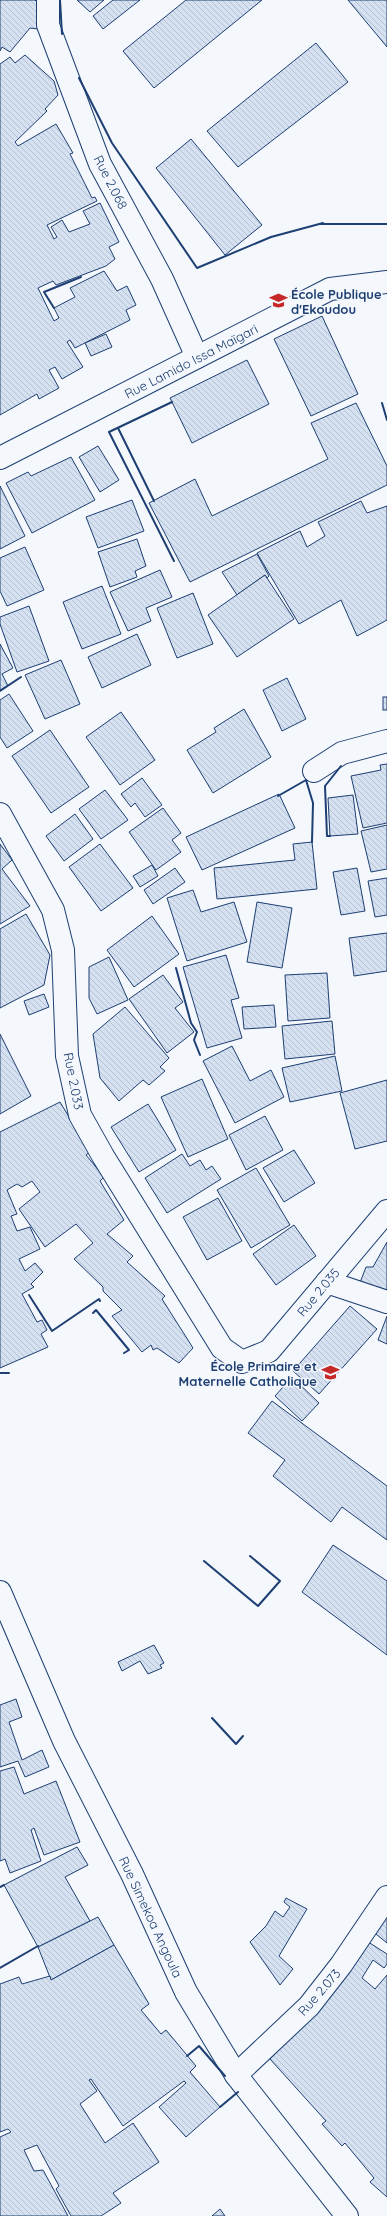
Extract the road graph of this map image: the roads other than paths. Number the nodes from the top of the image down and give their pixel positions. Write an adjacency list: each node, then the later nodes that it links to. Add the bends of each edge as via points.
1 (48, 0): 3 (street, Rue 2.068, via 48,25 100,164 162,279)
2 (387, 282): 3 (street, Rue Lamido Issa Maïgari, via 330,289)
3 (197, 357): 4 (street, Rue Lamido Issa Maïgari)
4 (0, 458)
5 (387, 741): 6 (street, via 342,753)
6 (314, 771)
7 (0, 814): 11 (street, Rue 2.033, via 53,910 63,950 67,1056 80,1115 222,1348)
8 (387, 1211): 9 (street, Rue 2.035)
9 (327, 1282): 10 (street); 11 (street, Rue 2.035, via 269,1351)
10 (387, 1302)
11 (242, 1362)
12 (0, 1592): 14 (street, Rue Simekoa Angoula, via 64,1741 132,1874 186,1992)
13 (387, 1897): 14 (street, Rue 2.073, via 342,1965 309,2006)
14 (236, 2075): 15 (street, Rue Simekoa Angoula)
15 (347, 2216)

